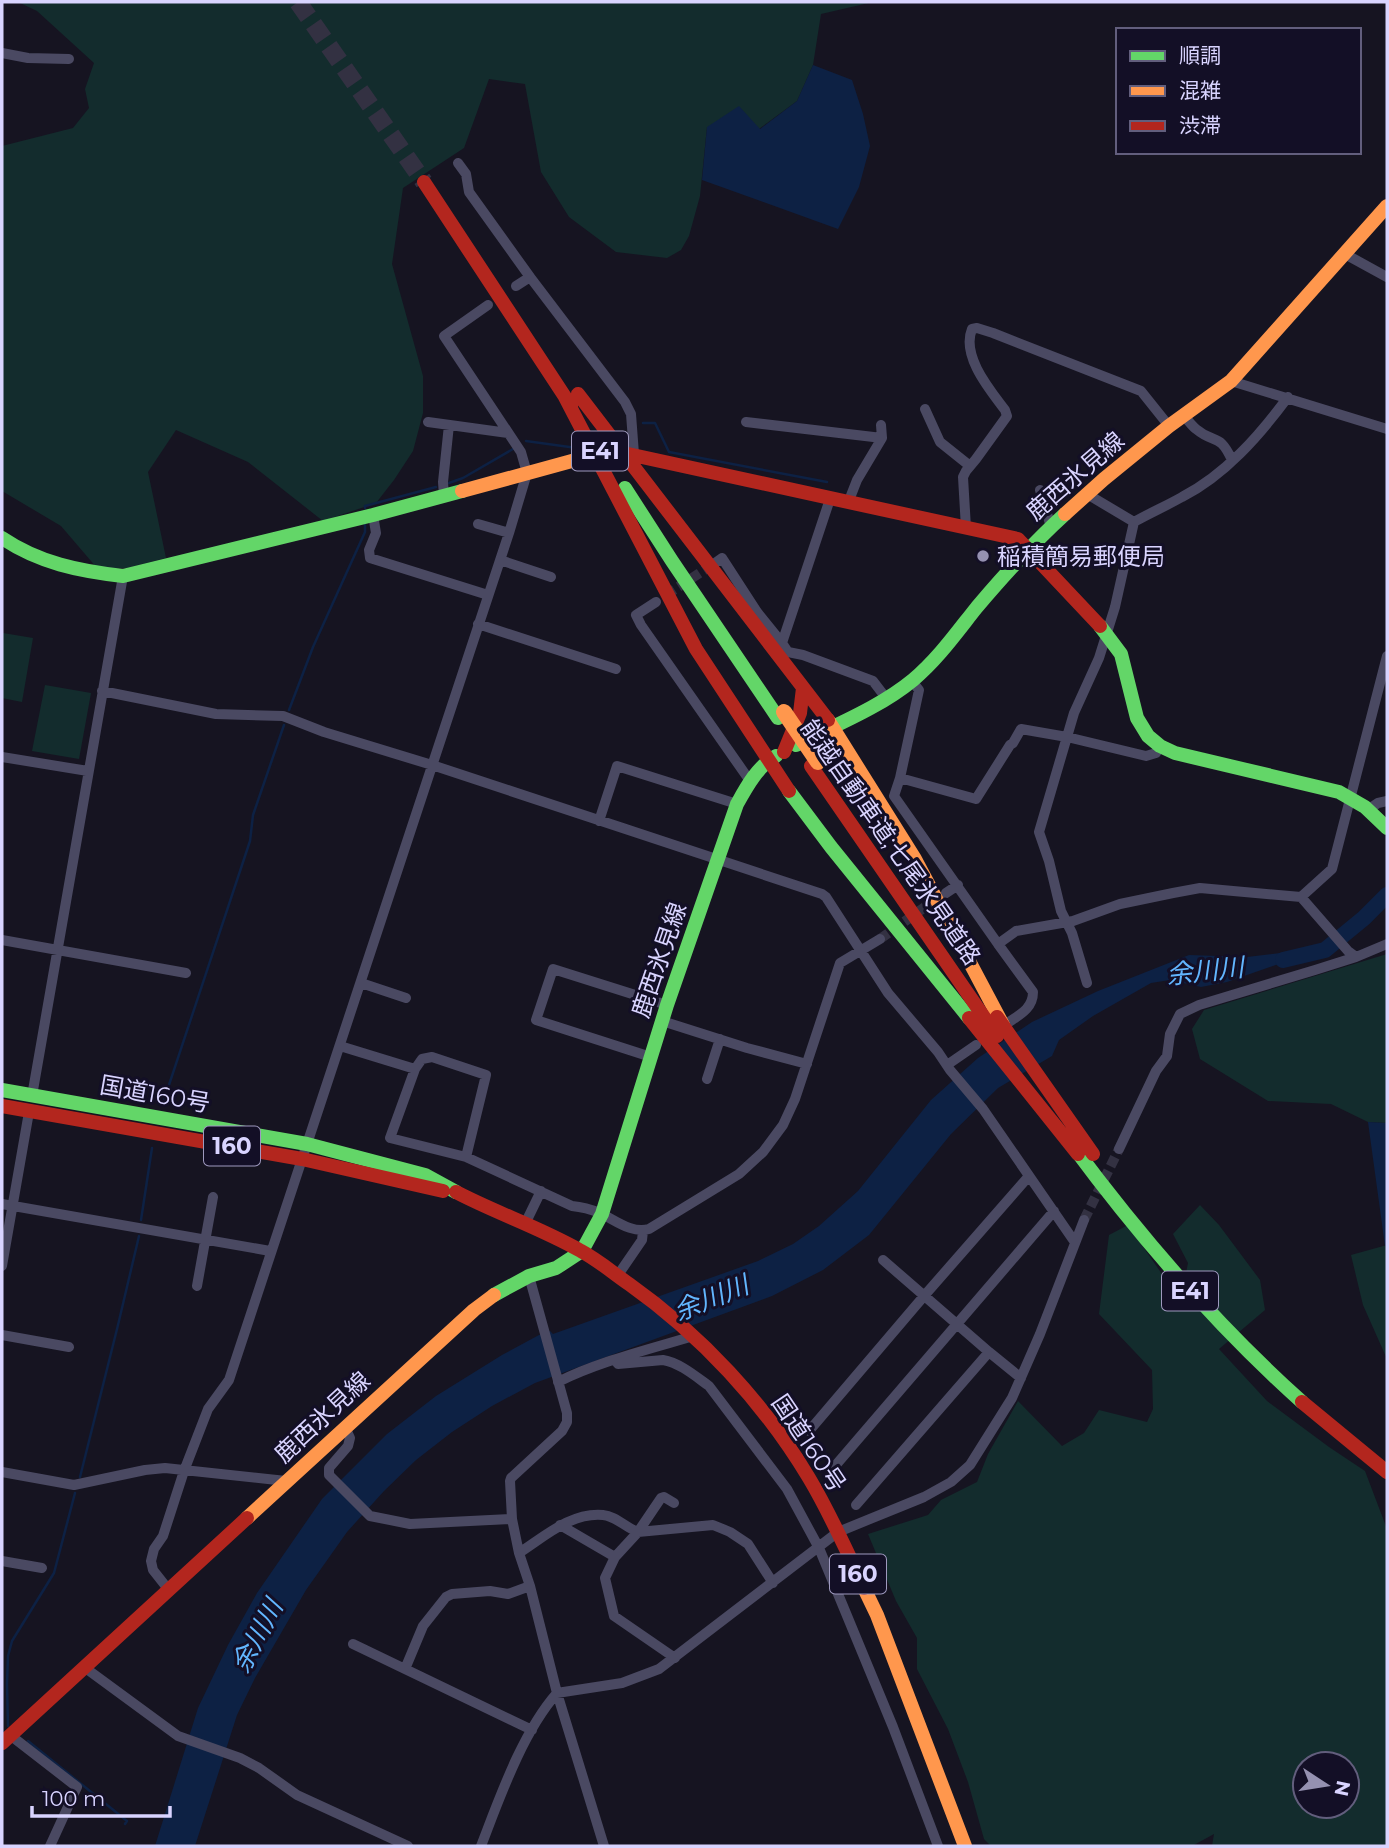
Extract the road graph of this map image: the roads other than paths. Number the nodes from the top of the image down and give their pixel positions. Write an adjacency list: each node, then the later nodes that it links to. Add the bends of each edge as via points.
1 (2, 53): 2 (street)
2 (69, 59)
3 (458, 163): 7 (street, via 466,174 469,192)
4 (427, 180): 12 (main road, 能越自動車道;七尾氷見道路 / E41)
5 (1387, 206): 6 (main road, 鹿西氷見線)
6 (1345, 254): 8 (street); 11 (main road, 鹿西氷見線)
7 (530, 277): 9 (street); 24 (street, via 625,402 631,415)
8 (1387, 277)
9 (516, 286)
10 (488, 305): 22 (street, via 444,336)
11 (1231, 381): 13 (street); 15 (main road, 鹿西氷見線)
12 (571, 396): 54 (main road); 60 (main road, via 696,649 749,732); 90 (main road, 能越自動車道;七尾氷見道路 / E41, via 672,561)
13 (1288, 397): 21 (street); 26 (street)
14 (925, 409): 27 (street, via 940,442)
15 (1184, 416): 20 (main road, 鹿西氷見線); 26 (street, via 1197,430 1225,446)
16 (428, 422): 18 (street)
17 (747, 422): 23 (street)
18 (449, 425): 22 (street); 31 (street)
19 (881, 425): 23 (street)
20 (1169, 426): 27 (street, via 1141,391 977,328 969,336 975,366 1007,416); 30 (main road, 鹿西氷見線)
21 (1387, 429)
22 (508, 433): 28 (street, via 521,452)
23 (882, 438): 33 (street)
24 (631, 454): 32 (main road)
25 (590, 456): 28 (main road)
26 (1232, 460): 35 (street, via 1184,497)
27 (970, 466): 38 (street, via 963,477)
28 (527, 473): 31 (main road); 39 (street)
29 (1040, 490): 37 (street)
30 (1087, 494): 35 (street); 37 (main road, 鹿西氷見線)
31 (444, 496): 34 (main road)
32 (830, 499): 33 (main road); 50 (street)
33 (848, 502): 38 (main road)
34 (373, 515): 44 (main road); 46 (street, via 376,533 370,558)
35 (1134, 522): 49 (street)
36 (478, 524): 39 (street)
37 (1051, 527): 41 (main road, 鹿西氷見線)
38 (966, 528): 41 (main road, via 1017,539)
39 (509, 533): 42 (street)
40 (2, 538): 44 (main road, via 58,565)
41 (1027, 550): 49 (main road); 53 (main road, 鹿西氷見線)
42 (500, 560): 45 (street); 46 (street)
43 (715, 563): 50 (street, via 722,558)
44 (123, 576): 55 (street)
45 (551, 577)
46 (488, 595): 48 (street)
47 (656, 602): 65 (street, via 636,615 641,625)
48 (478, 624): 52 (street); 62 (street)
49 (1107, 632): 58 (street); 59 (main road, via 1121,654 1137,718)
50 (782, 643): 56 (street, via 788,652 873,681)
51 (1387, 656): 66 (street)
52 (616, 669)
53 (912, 681): 56 (main road, 鹿西氷見線); 64 (street, via 919,690)
54 (803, 688): 57 (main road); 60 (main road, via 802,708)
55 (102, 691): 62 (street, via 216,713 283,716); 63 (street)
56 (886, 698): 57 (main road, 鹿西氷見線)
57 (832, 725): 60 (main road, 鹿西氷見線); 90 (main road, via 915,859)
58 (1068, 737): 59 (street, via 1146,756); 64 (street, via 1021,729 976,799); 76 (street, via 1039,832)
59 (1160, 746): 66 (main road)
60 (777, 756): 65 (main road, 鹿西氷見線); 90 (main road, via 788,790 831,847)
61 (2, 757): 63 (street)
62 (432, 765): 70 (street); 85 (street)
63 (88, 771): 81 (street)
64 (901, 778): 73 (street, via 894,796)
65 (750, 781): 68 (main road, 鹿西氷見線)
66 (1352, 797): 69 (main road); 75 (street, via 1332,869)
67 (1387, 801): 69 (street)
68 (737, 804): 70 (street, via 617,766); 72 (main road, 鹿西氷見線)
69 (1369, 809): 71 (main road)
70 (599, 821): 72 (street)
71 (1387, 828)
72 (717, 860): 82 (street, via 822,894); 88 (main road, 鹿西氷見線)
73 (958, 885): 74 (street); 79 (street)
74 (946, 893)
75 (1301, 897): 76 (street, via 1200,888 1120,904); 83 (street)
76 (1067, 923): 79 (street, via 1016,931); 86 (street)
77 (880, 939): 82 (street)
78 (2, 940): 81 (street)
79 (998, 944): 90 (street, via 1033,992 1033,1000)
80 (1387, 944): 83 (street)
81 (57, 950): 84 (street); 100 (street)
82 (861, 952): 94 (street, via 840,963); 95 (street)
83 (1352, 954): 102 (street, via 1181,1014 1170,1034 1167,1056)
84 (186, 973)
85 (360, 983): 87 (street); 92 (street)
86 (1087, 983)
87 (406, 998)
88 (667, 1005): 89 (main road, 鹿西氷見線); 93 (street, via 553,969 536,1020)
89 (662, 1021): 91 (street); 93 (main road, 鹿西氷見線)
90 (994, 1034): 95 (street); 97 (main road, 能越自動車道;七尾氷見道路 / E41)
91 (720, 1039): 94 (street); 98 (street)
92 (340, 1045): 96 (street); 103 (street)
93 (650, 1057): 110 (main road, 鹿西氷見線)
94 (807, 1064): 113 (street, via 783,1125 763,1152 739,1174)
95 (948, 1067): 105 (street)
96 (415, 1069): 104 (street, via 390,1138); 104 (street, via 422,1059 432,1057 485,1074)
97 (1028, 1078): 134 (main road, 能越自動車道;七尾氷見道路 / E41, via 1198,1287 1317,1404); 138 (main road, 能越自動車道;七尾氷見道路 / E41, via 1078,1154 1207,1309 1269,1371)
98 (707, 1079)
99 (2, 1090): 100 (main road, 国道160号 / 160)
100 (31, 1104): 101 (main road, 国道160号 / 160); 103 (main road, 国道160号 / 160); 108 (street)
101 (2, 1107)
102 (1119, 1149)
103 (304, 1151): 112 (main road, 国道160号 / 160, via 420,1187 460,1194); 116 (street)
104 (466, 1157): 106 (street)
105 (1029, 1176): 109 (street); 123 (street)
106 (541, 1191): 110 (street); 112 (street)
107 (213, 1198): 114 (street)
108 (7, 1205): 114 (street); 119 (street)
109 (1054, 1211): 115 (street); 124 (street)
110 (602, 1214): 113 (street); 117 (main road, 鹿西氷見線)
111 (1084, 1220): 115 (street)
112 (525, 1224): 117 (main road, 国道160号 / 160)
113 (643, 1231): 120 (street, via 642,1240)
114 (205, 1240): 116 (street); 122 (street)
115 (1074, 1241): 130 (street)
116 (271, 1251): 137 (street, via 229,1380 208,1409)
117 (582, 1251): 120 (main road, 国道160号 / 160); 121 (main road, 鹿西氷見線, via 556,1268)
118 (883, 1260): 123 (street)
119 (2, 1266)
120 (618, 1275): 126 (main road, 国道160号 / 160)
121 (529, 1276): 131 (street); 132 (main road, 鹿西氷見線, via 474,1310)
122 (197, 1286)
123 (924, 1296): 124 (street); 133 (street)
124 (957, 1324): 128 (street); 135 (street)
125 (2, 1335): 127 (street)
126 (693, 1336): 129 (street); 147 (main road, 国道160号 / 160, via 782,1438 810,1478)
127 (69, 1347)
128 (989, 1352): 130 (street); 143 (street)
129 (615, 1360): 131 (street); 148 (street, via 618,1364 669,1361 709,1386 787,1489)
130 (1021, 1378): 147 (street, via 970,1465 951,1482)
131 (558, 1382): 144 (street, via 566,1422 511,1478)
132 (345, 1427): 139 (main road, 鹿西氷見線); 144 (street, via 348,1446 329,1468 329,1475 370,1516 410,1524)
133 (809, 1431)
134 (1387, 1461)
135 (835, 1466)
136 (2, 1472): 137 (street, via 74,1485 145,1470)
137 (184, 1472): 139 (street); 155 (street, via 151,1561)
138 (1387, 1472)
139 (286, 1481): 155 (main road, 鹿西氷見線)
140 (650, 1493): 141 (street)
141 (659, 1501): 142 (street, via 664,1497); 146 (street)
142 (674, 1503)
143 (856, 1505)
144 (512, 1519): 149 (street)
145 (560, 1525): 146 (street, via 605,1515); 149 (street); 150 (street)
146 (638, 1532): 150 (street); 153 (street, via 713,1525 748,1544)
147 (838, 1532): 148 (street); 168 (main road, 国道160号 / 160, via 877,1615)
148 (819, 1548): 153 (street); 167 (street)
149 (519, 1553): 154 (street)
150 (615, 1557): 157 (street, via 605,1578 614,1616)
151 (2, 1561): 152 (street)
152 (42, 1568)
153 (773, 1583): 157 (street)
154 (530, 1586): 159 (street, via 508,1594 490,1591 446,1597 423,1626); 160 (street)
155 (168, 1589): 158 (main road, 鹿西氷見線)
156 (353, 1644): 159 (street)
157 (675, 1658): 160 (street, via 622,1683)
158 (84, 1667): 162 (main road, 鹿西氷見線); 164 (street, via 185,1740 240,1758 297,1795)
159 (405, 1669): 161 (street)
160 (557, 1693): 161 (street); 166 (street)
161 (532, 1730): 165 (street)
162 (5, 1736): 163 (street, via 77,1787)
163 (50, 1846)
164 (408, 1846)
165 (481, 1846)
166 (604, 1846)
167 (938, 1846)
168 (965, 1846)

